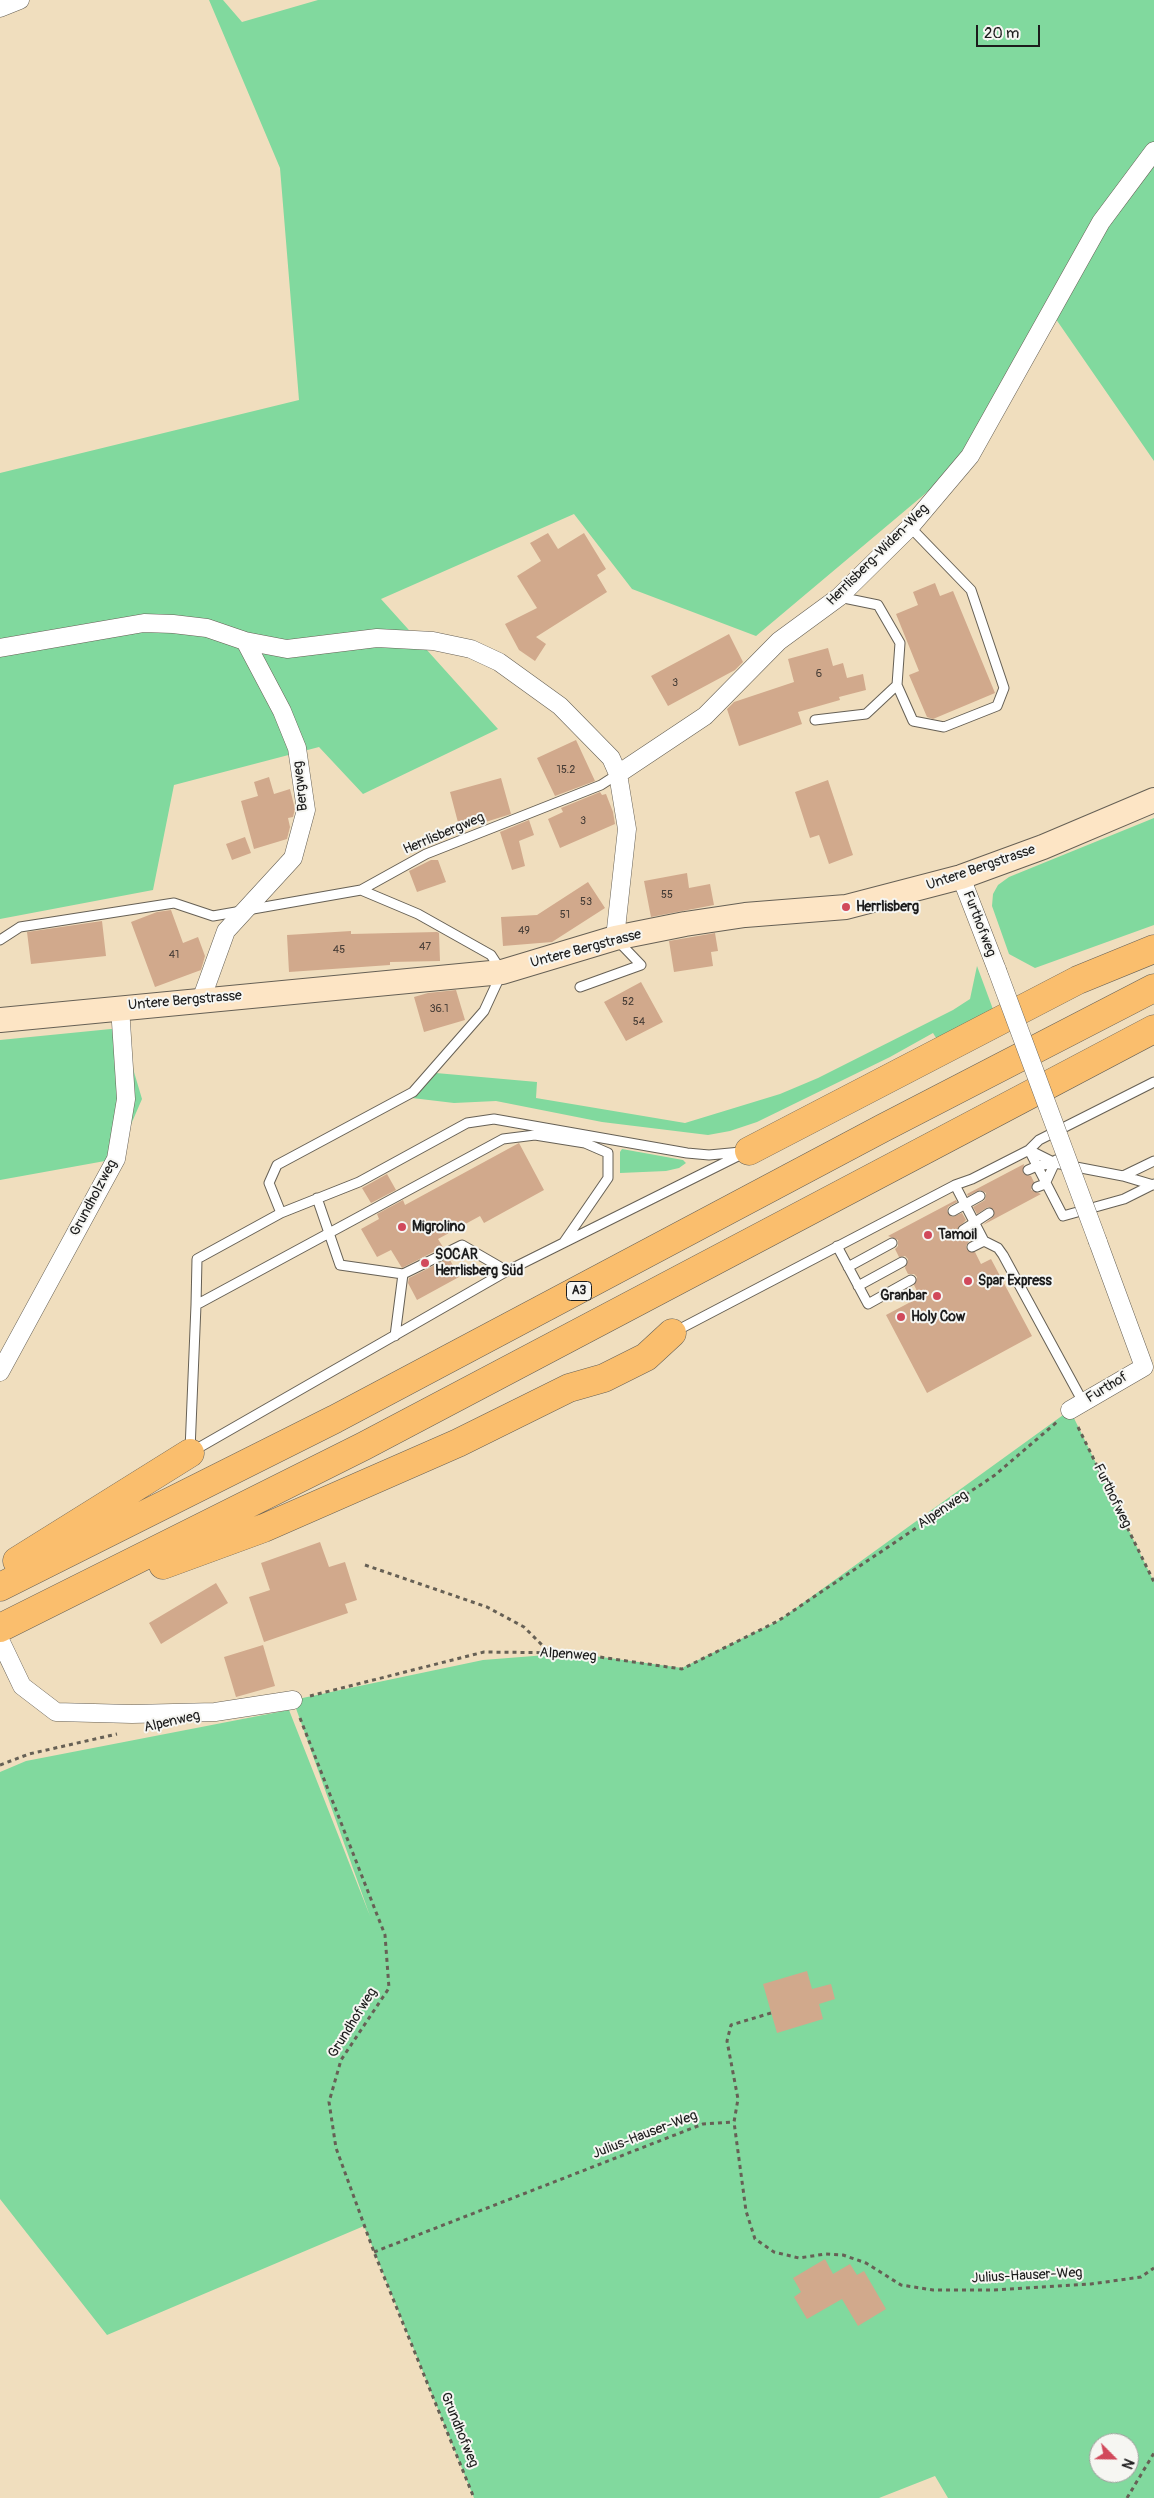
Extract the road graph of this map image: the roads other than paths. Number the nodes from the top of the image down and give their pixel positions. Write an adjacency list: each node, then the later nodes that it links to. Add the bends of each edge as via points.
1 (20, 0): 2 (street)
2 (0, 8)
3 (1154, 151): 4 (street, Herrlisberg-Widen-Weg, via 1101,222 970,456)
4 (910, 527): 5 (street, Herrlisberg-Widen-Weg); 8 (lane, via 971,590 1004,688 997,706 944,727 913,721)
5 (839, 597): 8 (lane, via 878,605 900,642); 10 (street, Herrlisberg-Widen-Weg, via 779,641 705,716)
6 (244, 641): 7 (street, via 207,628 144,623); 10 (street, via 287,649 377,638 434,640 471,649 499,662 560,706 611,758); 14 (street, Bergweg, via 282,711 297,748 306,810 292,858)
7 (0, 648)
8 (897, 685): 9 (lane, via 866,714)
9 (815, 720)
10 (618, 774): 13 (lane, Herrlisbergweg, via 601,785 426,854); 15 (street, via 627,828)
11 (1154, 800): 12 (main road, Untere Bergstrasse, via 1043,847)
12 (961, 877): 15 (main road, Untere Bergstrasse, via 846,907 745,914); 60 (street, Furthofweg, bridge)
13 (360, 890): 14 (lane, Herrlisbergweg); 18 (lane, via 418,914 491,955)
14 (246, 910): 16 (lane, Herrlisbergweg, via 213,916 174,904 20,927); 21 (street, Bergweg, via 226,931)
15 (615, 938): 18 (main road, Untere Bergstrasse); 19 (lane, via 641,965)
16 (0, 940)
17 (1154, 949): 28 (highway, via 1078,980)
18 (502, 972): 21 (main road, Untere Bergstrasse); 41 (lane, via 484,1011 412,1092 277,1164 269,1183)
19 (580, 987)
20 (1154, 988): 65 (highway, A3, via 335,1419)
21 (201, 1000): 22 (main road, Untere Bergstrasse)
22 (120, 1007): 23 (main road, Untere Bergstrasse); 61 (street, Grundholzweg, via 126,1099 116,1159)
23 (0, 1020)
24 (1154, 1029): 66 (highway, via 373,1442)
25 (1154, 1082): 26 (lane)
26 (1066, 1127): 27 (lane, via 1039,1140); 30 (lane)
27 (1028, 1150): 30 (lane); 31 (lane); 35 (lane)
28 (749, 1151): 38 (lane, via 709,1155 687,1153 494,1119 467,1123 359,1182); 47 (lane)
29 (1154, 1161): 33 (lane)
30 (1055, 1163): 31 (lane); 33 (lane); 36 (lane)
31 (1037, 1166): 32 (lane); 36 (lane)
32 (1028, 1170)
33 (1123, 1176): 34 (lane)
34 (1153, 1184): 36 (lane, via 1124,1200 1063,1216)
35 (955, 1185): 39 (lane); 49 (lane)
36 (1041, 1186)
37 (980, 1196): 39 (lane)
38 (317, 1198): 41 (lane); 45 (lane)
39 (965, 1204): 40 (lane); 43 (lane)
40 (953, 1211)
41 (282, 1213): 57 (lane, via 197,1260)
42 (989, 1213): 43 (lane)
43 (974, 1222): 44 (lane); 46 (lane)
44 (963, 1230)
45 (330, 1232): 47 (lane, via 503,1139 535,1135 586,1143 608,1153 608,1178); 54 (lane, via 340,1265); 57 (lane)
46 (984, 1241): 50 (lane); 62 (lane, via 998,1248 1003,1255)
47 (564, 1242): 53 (lane)
48 (892, 1244): 52 (lane)
49 (837, 1246): 52 (lane); 58 (lane)
50 (972, 1247)
51 (902, 1262): 56 (lane)
52 (848, 1267): 56 (lane)
53 (507, 1271): 54 (lane, via 462,1245); 59 (lane)
54 (403, 1274): 59 (lane)
55 (911, 1280): 56 (lane, via 868,1304)
56 (858, 1286)
57 (196, 1305): 63 (lane)
58 (672, 1333): 66 (highway, via 646,1357 604,1378 569,1388 458,1443 264,1528)
59 (395, 1336): 63 (lane)
60 (1144, 1367): 62 (street, Furthof)
61 (0, 1372)
62 (1077, 1406)
63 (190, 1453): 64 (highway)
64 (0, 1571)
65 (0, 1587)
66 (28, 1615): 67 (highway)
67 (0, 1628)
68 (0, 1640): 69 (street, Alpenweg, via 22,1686 56,1712 215,1712)
69 (293, 1700)

